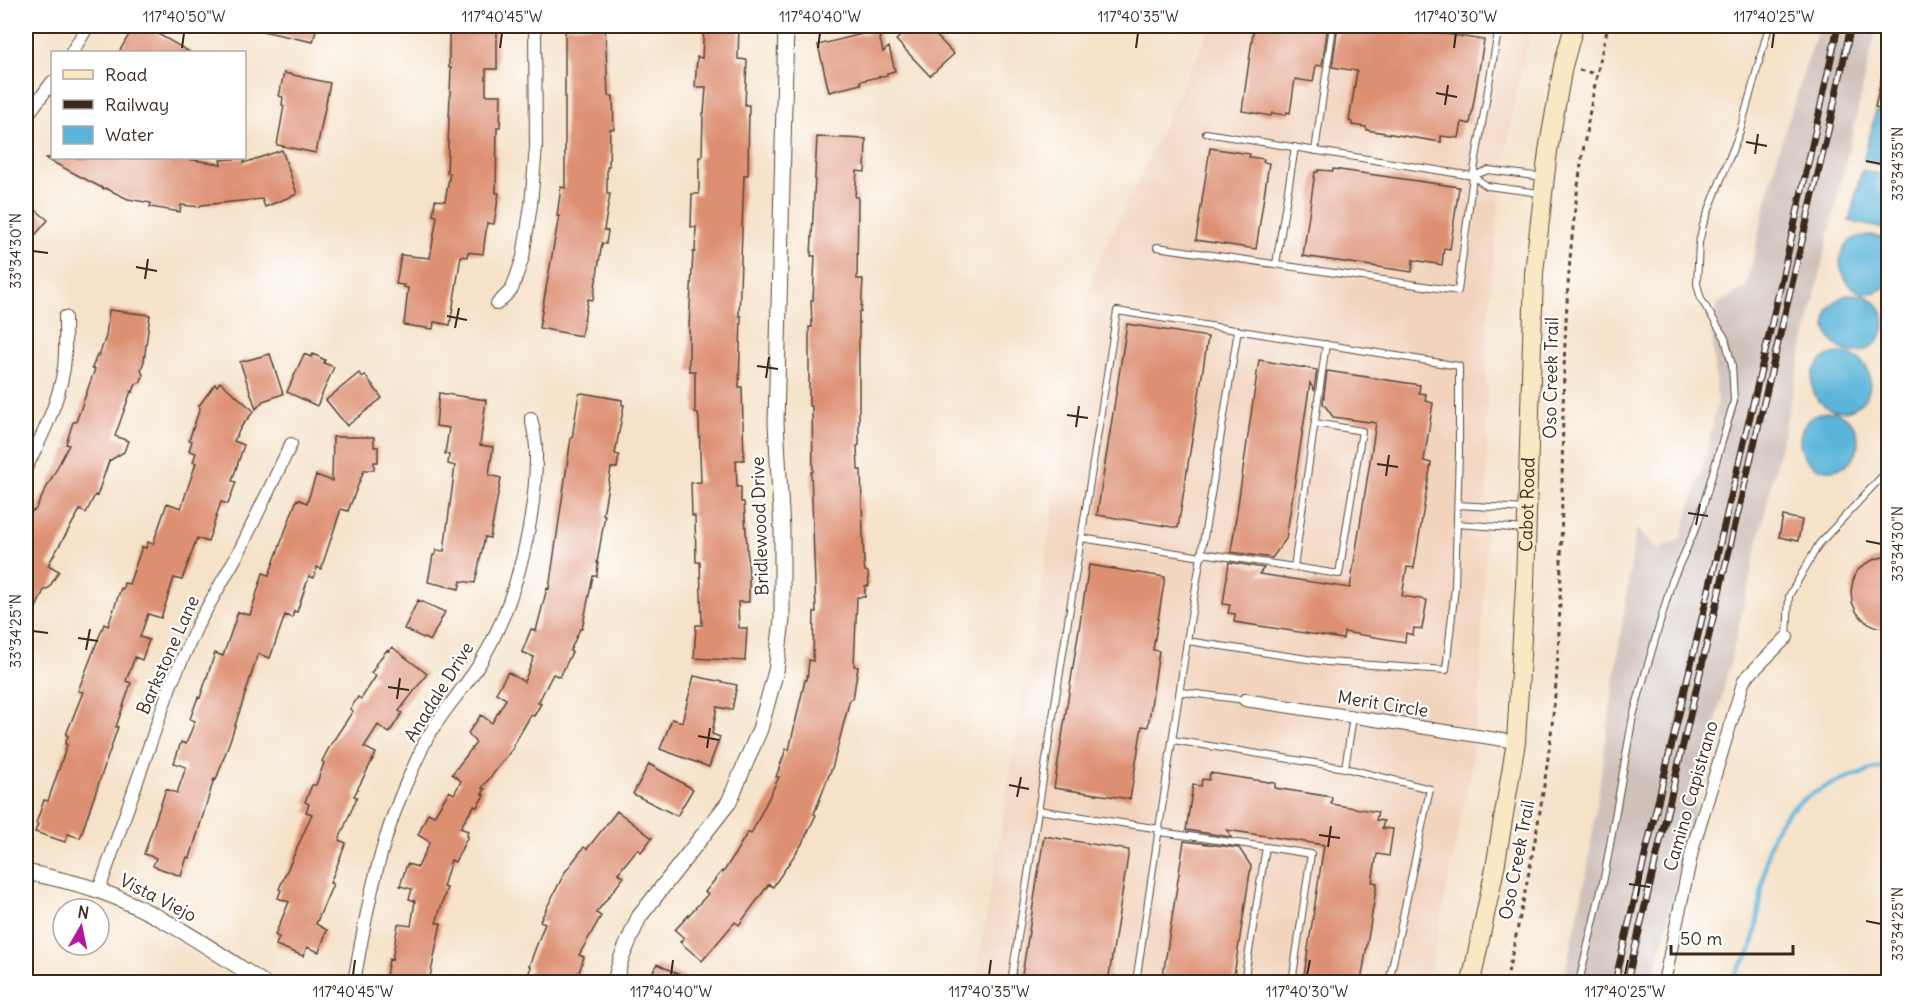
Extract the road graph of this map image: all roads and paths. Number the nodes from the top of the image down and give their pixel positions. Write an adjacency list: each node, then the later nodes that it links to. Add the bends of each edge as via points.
1 (88, 26): 9 (street)
2 (535, 26): 19 (street, via 536,147 524,257 512,289)
3 (786, 26): 51 (street, Bridlewood Drive, via 776,423 782,619 776,671 760,729 729,802 639,917)
4 (1333, 26): 14 (lane)
5 (1494, 26): 15 (lane, via 1499,26)
6 (1574, 26): 16 (main road, Cabot Road, via 1563,66)
7 (1608, 26): 58 (path, Oso Creek Trail, via 1574,208 1552,735)
8 (1769, 26): 59 (lane, via 1740,131 1699,243 1697,284 1701,299 1725,338 1732,365 1734,401 1698,524 1672,580 1634,716 1604,878)
9 (73, 51)
10 (51, 83): 11 (street)
11 (26, 117)
12 (1206, 133): 13 (lane)
13 (1295, 147): 14 (lane); 18 (lane)
14 (1315, 151): 15 (lane)
15 (1473, 176): 16 (lane, via 1487,186); 16 (lane, via 1488,170); 18 (lane, via 1458,291)
16 (1544, 186): 29 (main road, Cabot Road, via 1534,273)
17 (1158, 247): 18 (lane)
18 (1276, 264)
19 (497, 304)
20 (65, 317): 26 (street, via 64,367 55,403)
21 (1238, 330): 22 (lane); 32 (lane, via 1117,311); 33 (lane)
22 (1326, 344): 24 (lane); 28 (lane, via 1459,366)
23 (531, 418): 50 (street, Anadale Drive, via 536,448 534,481 520,569 483,660 426,741 400,798 380,856)
24 (1315, 423): 34 (lane); 34 (lane, via 1362,431 1339,574)
25 (291, 444): 47 (street, Barkstone Lane, via 171,684)
26 (26, 468)
27 (1888, 471): 35 (lane, via 1820,544 1789,596)
28 (1458, 505): 29 (lane); 30 (lane)
29 (1527, 509): 31 (main road, Cabot Road)
30 (1457, 524): 31 (lane); 36 (lane, via 1446,670 1327,662)
31 (1526, 529): 41 (main road, Cabot Road)
32 (1081, 538): 33 (lane); 43 (lane)
33 (1202, 555): 34 (lane); 36 (lane)
34 (1294, 567)
35 (1787, 638): 60 (street, Camino Capistrano, via 1744,680 1693,847)
36 (1187, 641): 37 (lane)
37 (1180, 692): 38 (lane); 40 (lane)
38 (1245, 700): 39 (street, Merit Circle)
39 (1353, 717): 41 (street, Merit Circle); 42 (lane)
40 (1173, 740): 42 (lane); 44 (lane)
41 (1516, 742): 57 (main road, Cabot Road, via 1496,868)
42 (1345, 768): 56 (lane, via 1430,789)
43 (1038, 810): 44 (lane); 52 (lane)
44 (1160, 831): 45 (lane); 53 (lane)
45 (1266, 847): 54 (lane); 55 (lane, via 1311,854)
46 (26, 872): 47 (street, Vista Viejo)
47 (99, 890): 48 (street, Vista Viejo, via 210,947)
48 (241, 977): 49 (street, Vista Viejo)
49 (262, 982)
50 (354, 982)
51 (615, 982)
52 (1011, 982)
53 (1136, 982)
54 (1244, 982)
55 (1292, 982)
56 (1389, 982)
57 (1471, 982)
58 (1506, 982)
59 (1579, 982)
60 (1664, 982)

